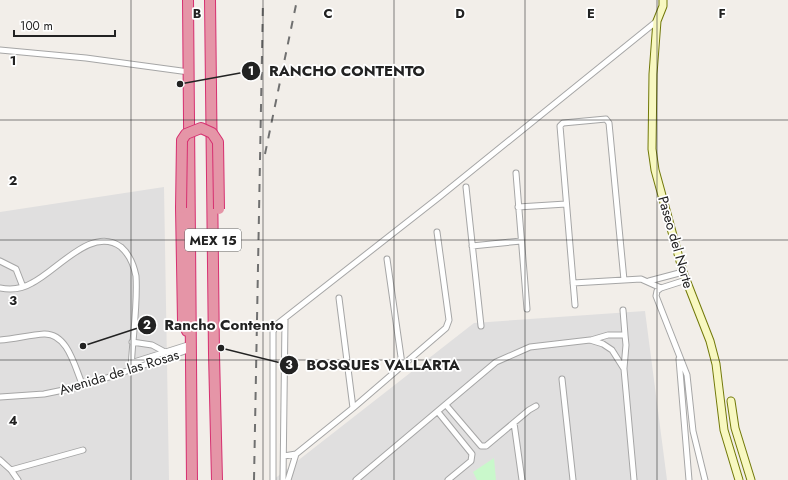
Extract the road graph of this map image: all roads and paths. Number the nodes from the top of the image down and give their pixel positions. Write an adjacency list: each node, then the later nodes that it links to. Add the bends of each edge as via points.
1 (188, 0): 6 (highway, MEX 15)
2 (210, 0): 30 (highway, MEX 15)
3 (663, 0): 4 (street, Paseo del Norte)
4 (657, 21): 16 (street, Paseo del Norte, via 652,149 655,170); 28 (street)
5 (0, 50): 6 (street)
6 (190, 72): 35 (highway, MEX 15)
7 (516, 173): 10 (street)
8 (466, 187): 13 (street)
9 (566, 204): 10 (street); 17 (street, via 560,126 563,123 606,119 609,123); 20 (street)
10 (518, 207): 12 (street)
11 (437, 232): 41 (street, via 448,324)
12 (521, 241): 13 (street); 26 (street)
13 (472, 246): 29 (street)
14 (388, 259): 41 (street)
15 (0, 261): 21 (street, via 16,269)
16 (683, 272): 18 (street, Paseo del Norte); 19 (street)
17 (624, 280): 19 (street); 20 (street)
18 (686, 280): 23 (street); 73 (street, Paseo del Norte, via 710,341 716,364 723,423)
19 (649, 281): 23 (street)
20 (573, 283): 25 (street)
21 (23, 287): 22 (street, via 9,290); 34 (street, via 45,276 85,245 100,241 113,242 131,260 136,276)
22 (0, 288)
23 (661, 288): 38 (street, via 657,290 656,296)
24 (339, 298): 51 (street)
25 (575, 305)
26 (527, 309)
27 (623, 310): 31 (street)
28 (285, 320): 56 (street); 64 (street, via 276,325 273,332)
29 (480, 326)
30 (214, 332): 35 (highway, bridge, via 219,303 218,142 212,133 201,128 186,134 182,140 183,321); 48 (highway, MEX 15)
31 (625, 335): 33 (street, via 608,335); 42 (street)
32 (0, 340): 45 (street, via 45,334 57,337 66,346)
33 (590, 340): 42 (street, via 612,350); 49 (street, via 545,345 512,354 496,362)
34 (132, 342): 36 (street, via 152,345); 39 (street)
35 (191, 343): 36 (street); 37 (street, Avenida de las Rosas); 40 (highway, MEX 15)
36 (165, 352): 39 (street)
37 (178, 354): 40 (street); 43 (street, Avenida de las Rosas)
38 (678, 354): 71 (street); 72 (street, via 688,380 693,431)
39 (131, 363): 43 (street)
40 (191, 363): 61 (highway, MEX 15)
41 (402, 364): 51 (street)
42 (624, 369): 70 (street)
43 (130, 370): 45 (street, Avenida de las Rosas)
44 (562, 379): 69 (street)
45 (82, 386): 46 (street, Avenida de las Rosas, via 44,394)
46 (0, 397)
47 (731, 401): 74 (street, via 735,428)
48 (216, 403): 62 (highway, MEX 15); 63 (highway, via 223,450)
49 (446, 405): 52 (street); 53 (street, via 481,446 486,446)
50 (536, 406): 53 (street)
51 (353, 408): 55 (street)
52 (438, 412): 59 (street, via 472,454 471,461); 67 (street)
53 (514, 423): 68 (street)
54 (83, 450): 58 (street)
55 (296, 454): 56 (street); 66 (street)
56 (284, 456): 65 (street)
57 (0, 460): 58 (street)
58 (11, 470): 60 (street)
59 (452, 479)
60 (18, 480)
61 (192, 480)
62 (217, 480)
63 (224, 480)
64 (273, 480)
65 (283, 480)
66 (288, 480)
67 (356, 480)
68 (522, 480)
69 (573, 480)
70 (634, 480)
71 (689, 480)
72 (705, 480)
73 (739, 480)
74 (751, 480)

